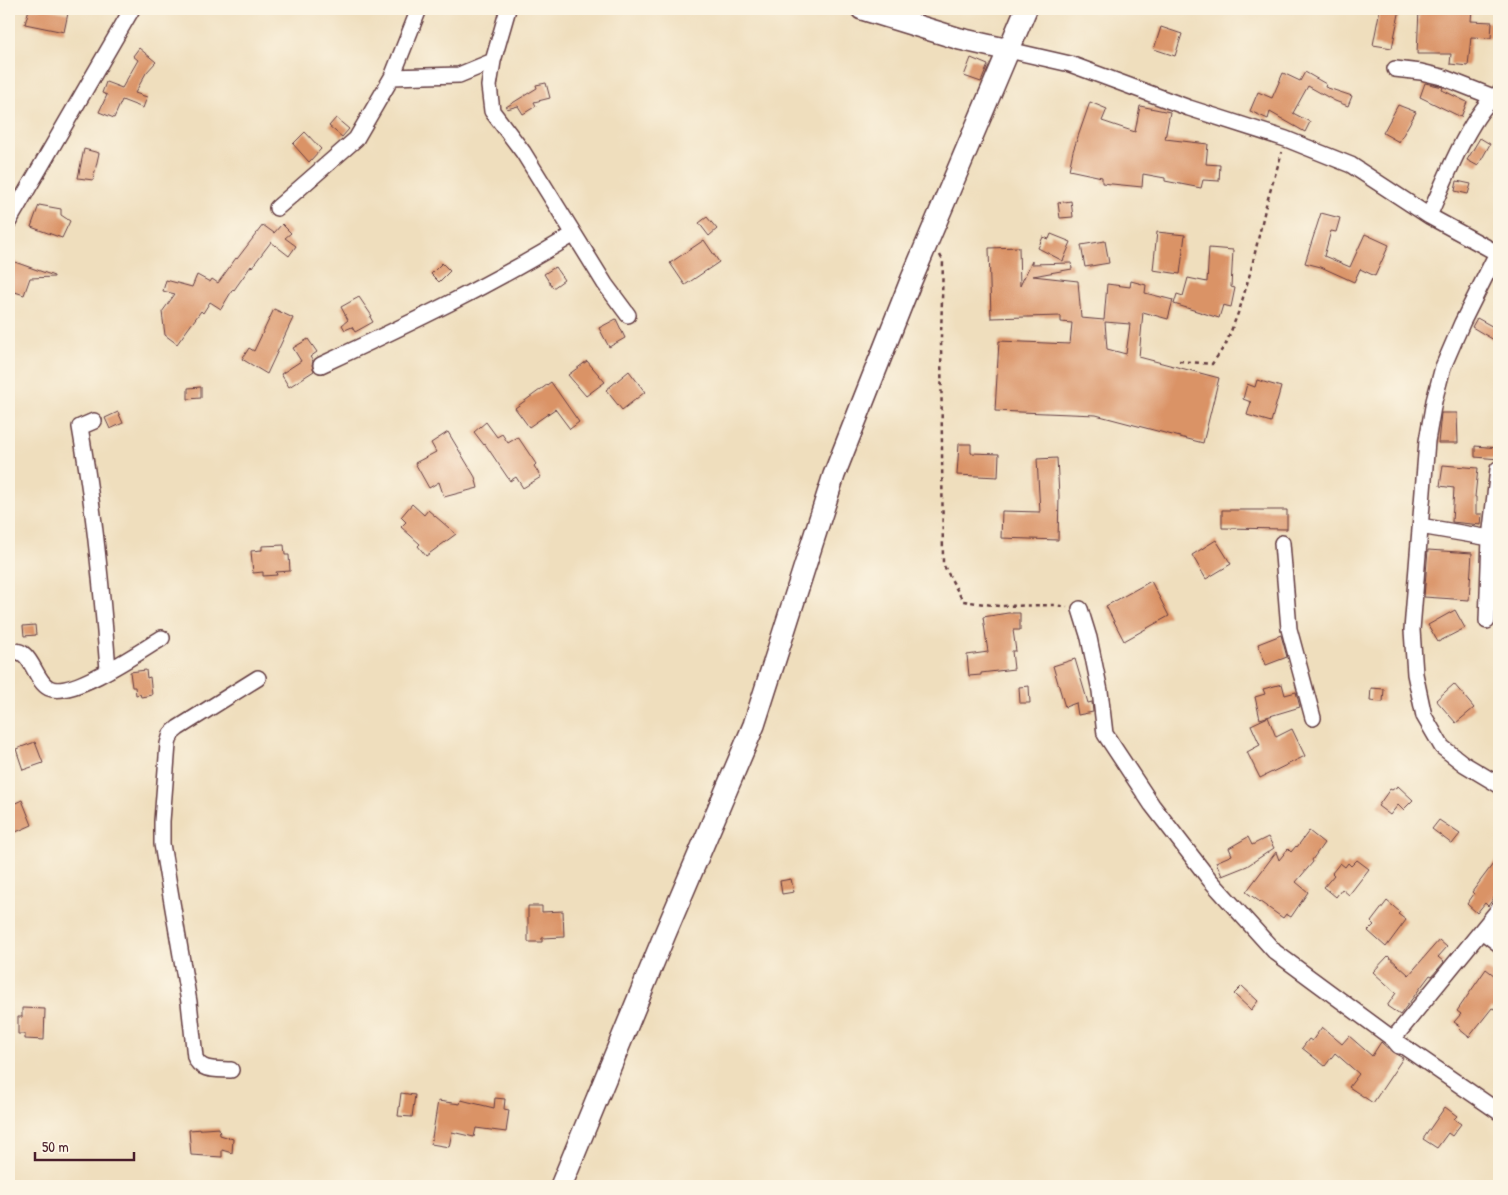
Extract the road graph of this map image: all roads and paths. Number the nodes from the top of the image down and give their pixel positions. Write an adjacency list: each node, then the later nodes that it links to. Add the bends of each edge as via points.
1 (132, 9): 14 (street)
2 (418, 9): 9 (street)
3 (508, 9): 7 (street)
4 (862, 9): 6 (street, via 960,39)
5 (1026, 9): 6 (street)
6 (1009, 50): 11 (street, via 1070,64 1189,108); 15 (street)
7 (493, 61): 9 (street, via 459,75); 16 (street, via 489,86 492,111 523,152)
8 (1395, 69): 10 (street, via 1442,77)
9 (392, 77): 12 (street, via 356,138)
10 (1496, 95): 13 (street, via 1473,124)
11 (1286, 139): 13 (street, via 1351,165); 19 (path, via 1240,308 1226,344 1212,364)
12 (277, 208)
13 (1429, 216): 17 (street)
14 (9, 220)
15 (931, 233): 26 (path, via 943,261 943,564 963,601 999,606 1055,605); 41 (street, via 834,475 754,725)
16 (574, 234): 18 (street); 20 (street, via 476,289)
17 (1498, 253): 23 (street, via 1462,323 1434,400)
18 (628, 315)
19 (1179, 361)
20 (321, 365)
21 (94, 421): 30 (street, via 80,427 96,536)
22 (1498, 469): 24 (street)
23 (1420, 526): 24 (street); 33 (street, via 1412,630 1415,674 1424,716 1442,747)
24 (1490, 538): 27 (street)
25 (1282, 543): 32 (street, via 1289,629)
26 (1080, 609): 37 (street, via 1098,682 1105,734 1152,805 1210,880 1276,952)
27 (1487, 620)
28 (162, 638): 30 (street)
29 (9, 652): 30 (street, via 14,650 25,656 48,688 76,686)
30 (108, 670)
31 (258, 678): 39 (street, via 171,734 163,800 164,863 174,908 195,1057 202,1067)
32 (1312, 718)
33 (1499, 785)
34 (1499, 909): 35 (street)
35 (1482, 931): 36 (street); 37 (street)
36 (1499, 944)
37 (1393, 1039): 38 (street); 40 (street)
38 (1410, 1058)
39 (231, 1070)
40 (1499, 1112)
41 (561, 1186)

